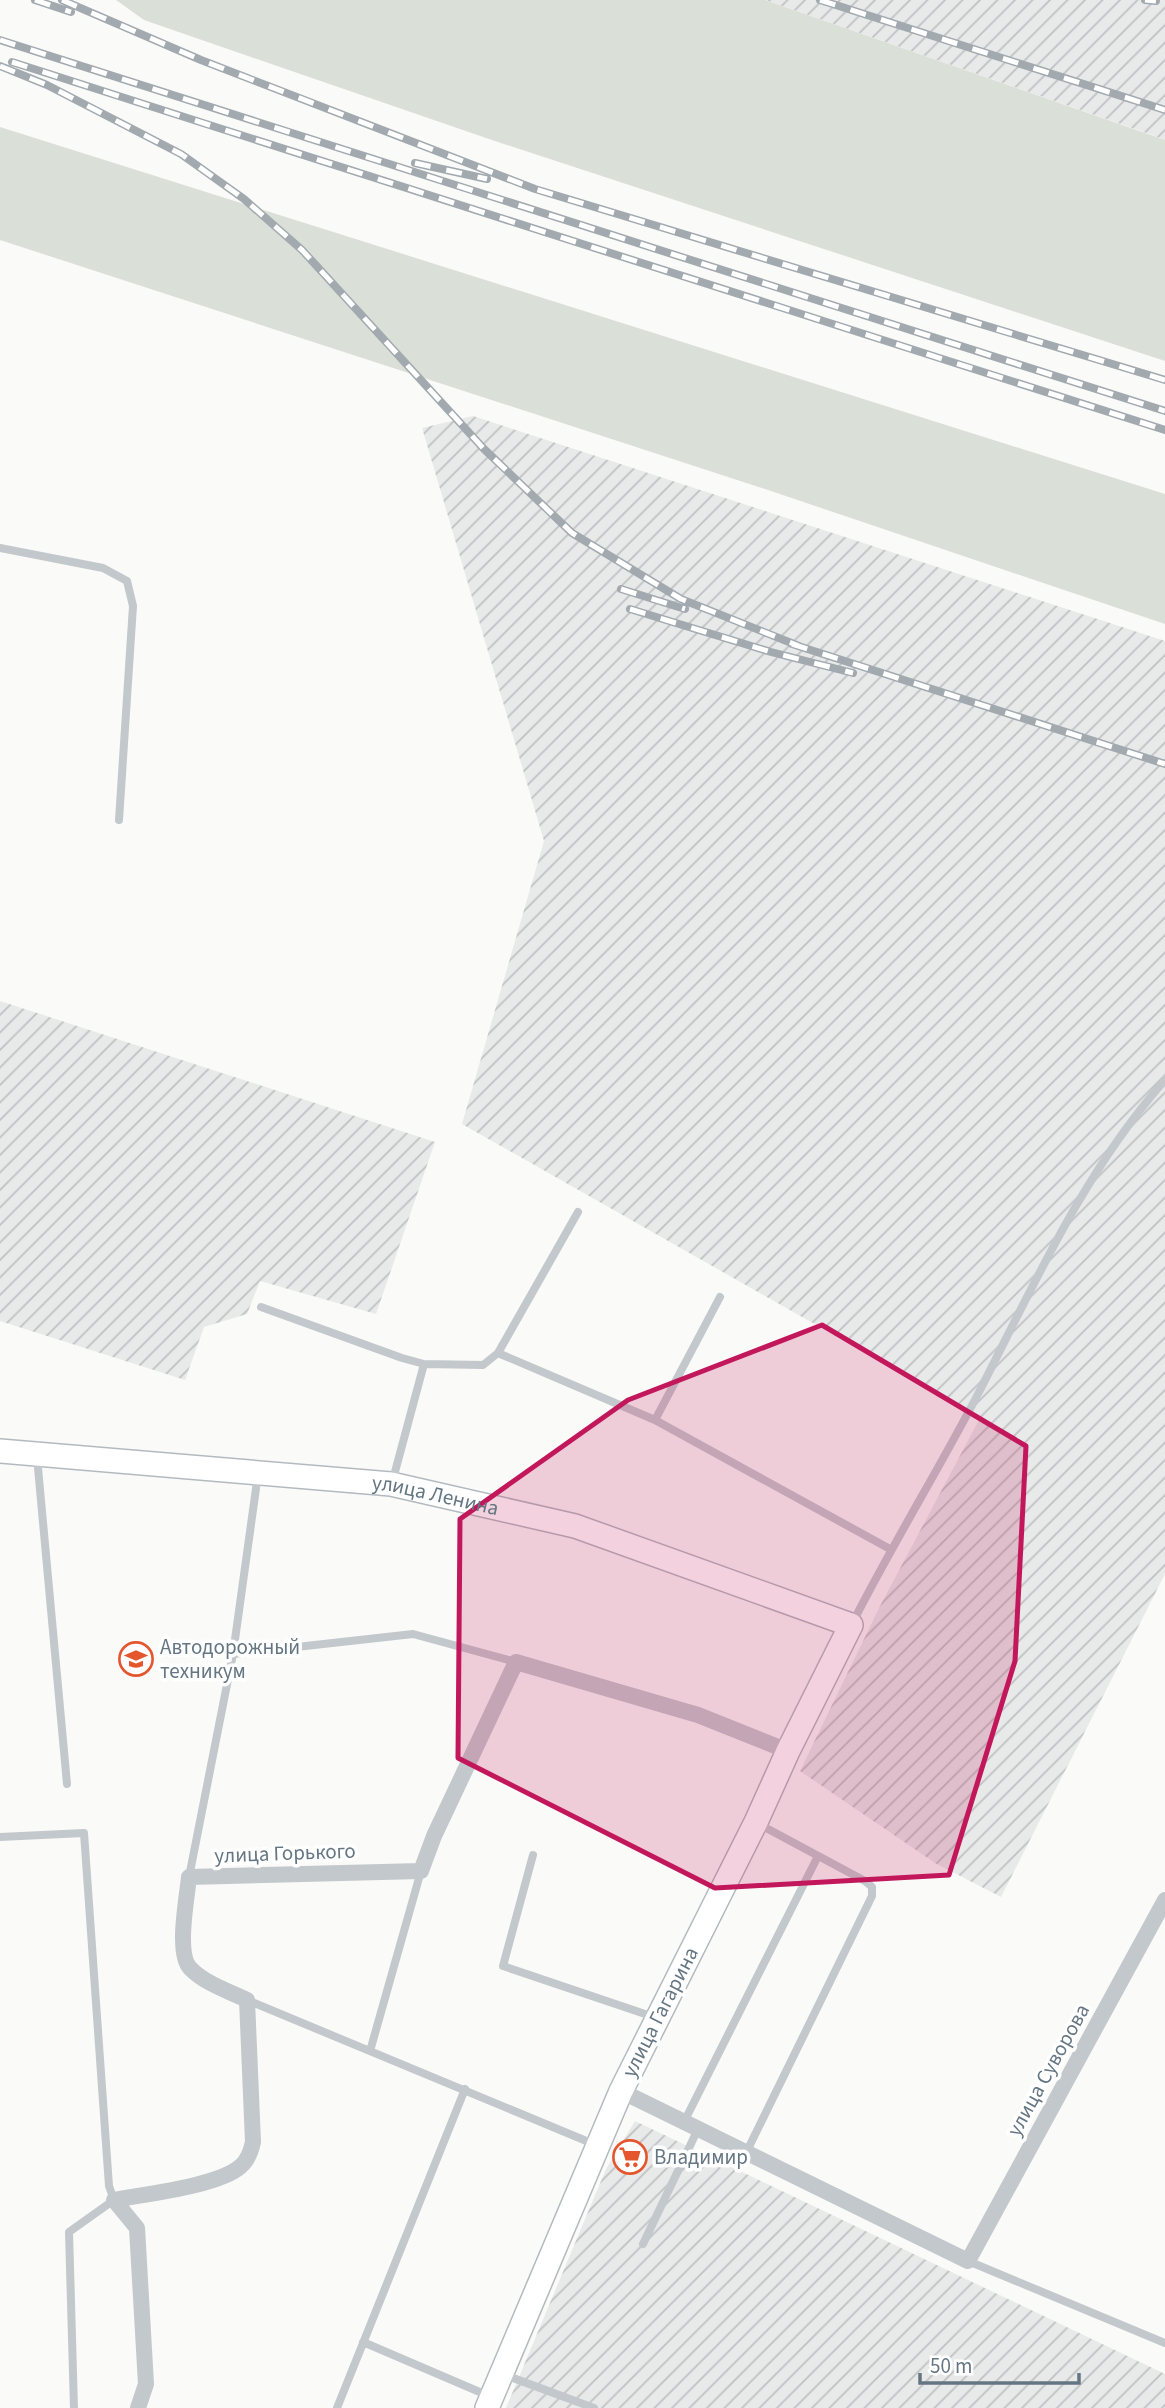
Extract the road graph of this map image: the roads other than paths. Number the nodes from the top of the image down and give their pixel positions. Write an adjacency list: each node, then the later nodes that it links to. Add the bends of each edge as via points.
1 (0, 548): 2 (lane, via 103,568 127,582 133,606)
2 (119, 820)
3 (1165, 1080): 14 (lane, via 1090,1179)
4 (578, 1212): 7 (lane)
5 (720, 1297): 9 (lane)
6 (261, 1307): 8 (lane)
7 (498, 1353): 8 (lane, via 483,1365); 9 (lane)
8 (424, 1364): 13 (lane)
9 (655, 1420): 14 (lane)
10 (0, 1451): 11 (street, улица Ленина)
11 (37, 1454): 12 (street, улица Ленина); 19 (lane)
12 (258, 1474): 13 (street, улица Ленина); 16 (lane)
13 (391, 1484): 15 (street, улица Ленина, via 575,1526)
14 (890, 1549): 15 (lane)
15 (851, 1625): 18 (street, улица Гагарина)
16 (233, 1654): 17 (lane, via 413,1634); 25 (lane)
17 (516, 1662): 18 (street, via 698,1715); 24 (street)
18 (788, 1751): 20 (street, улица Гагарина)
19 (67, 1784)
20 (756, 1822): 23 (lane); 28 (street, улица Гагарина)
21 (0, 1837): 35 (lane, via 84,1833 109,2186)
22 (533, 1855): 28 (lane, via 503,1966)
23 (818, 1856): 32 (lane); 34 (lane, via 865,1881 872,1887 872,1896)
24 (421, 1871): 25 (street, улица Горького); 29 (lane)
25 (189, 1877): 27 (street, улица Горького, via 183,1951 187,1966)
26 (1165, 1900): 37 (street, улица Суворова)
27 (247, 2000): 29 (lane); 35 (street, via 250,2154 221,2178)
28 (657, 2018): 31 (street, улица Гагарина)
29 (370, 2051): 30 (lane)
30 (465, 2089): 33 (lane); 38 (lane)
31 (621, 2091): 32 (street); 33 (street, улица Гагарина)
32 (691, 2125): 34 (street); 36 (lane)
33 (599, 2146): 40 (street, улица Гагарина)
34 (746, 2153): 37 (street)
35 (114, 2200): 42 (lane, via 69,2232); 43 (street, via 136,2228 146,2384)
36 (643, 2244)
37 (968, 2261): 39 (lane)
38 (363, 2342): 41 (lane); 44 (lane)
39 (1165, 2343)
40 (502, 2374): 41 (street, улица Гагарина); 45 (lane)
41 (490, 2402)
42 (74, 2408)
43 (138, 2408)
44 (337, 2408)
45 (594, 2408)

